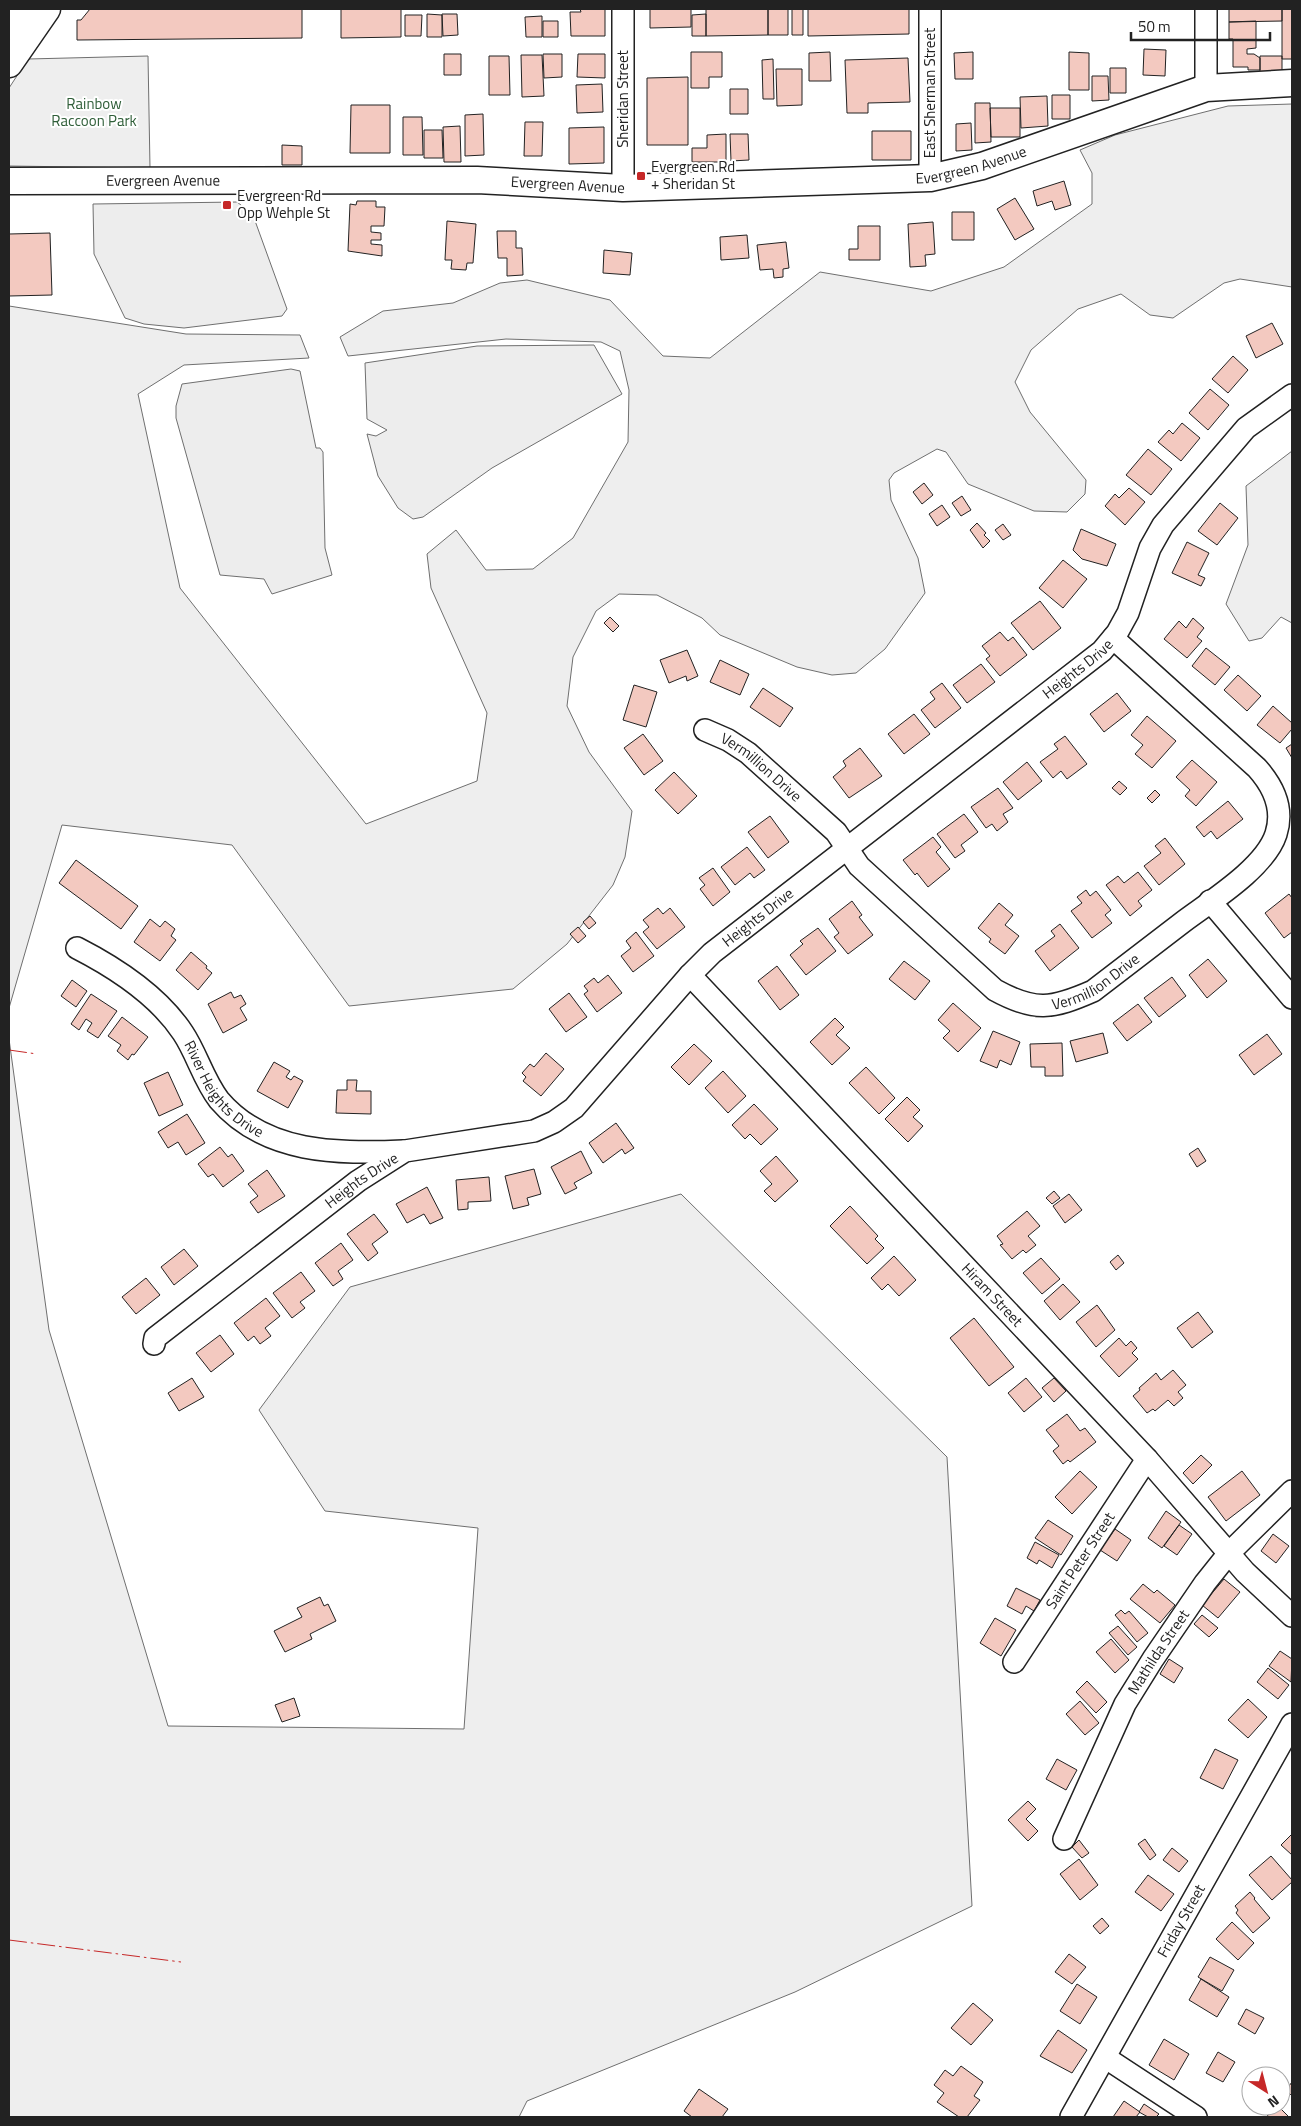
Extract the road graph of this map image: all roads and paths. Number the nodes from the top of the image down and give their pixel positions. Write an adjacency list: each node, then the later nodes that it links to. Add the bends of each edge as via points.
1 (21, 9): 6 (main road)
2 (47, 9): 7 (main road)
3 (623, 9): 12 (street, Sheridan Street)
4 (930, 9): 10 (street, East Sherman Street)
5 (1206, 9): 9 (street)
6 (9, 27)
7 (9, 64)
8 (1292, 83): 9 (main road, Evergreen Avenue)
9 (1206, 88): 10 (main road, Evergreen Avenue, via 982,166)
10 (930, 178): 12 (main road, Evergreen Avenue)
11 (9, 181): 12 (main road, Evergreen Avenue, via 477,180)
12 (623, 188)
13 (1292, 395): 14 (street, Heights Drive, via 1246,428 1162,525 1150,548 1128,613)
14 (1113, 638): 16 (street, Heights Drive, via 1102,651); 17 (street, Vermillion Drive, via 1257,768 1269,782 1277,801 1276,835 1267,852)
15 (705, 730): 16 (street, Vermillion Drive, via 748,753 836,832)
16 (848, 850): 17 (street, Vermillion Drive, via 859,866 995,990 1030,1006 1048,1006 1093,991); 19 (street, Heights Drive, via 712,954)
17 (1210, 901): 20 (street)
18 (76, 948): 21 (street, River Heights Drive, via 104,962 137,985 168,1014 184,1033 204,1077 220,1100 246,1124 271,1138 297,1146 361,1153)
19 (690, 975): 21 (street, Heights Drive, via 580,1101 554,1122 534,1131); 23 (street, Hiram Street)
20 (1292, 998)
21 (405, 1150): 22 (street, Heights Drive, via 358,1181 155,1338)
22 (154, 1344)
23 (1147, 1459): 25 (street, Hiram Street); 27 (street, Saint Peter Street)
24 (1292, 1491): 25 (street, Mathilda Street)
25 (1229, 1553): 26 (street, Hiram Street); 29 (street, Mathilda Street, via 1205,1583 1125,1704)
26 (1292, 1616)
27 (1014, 1662)
28 (1292, 1724): 30 (street, Friday Street)
29 (1064, 1839)
30 (1106, 2058): 31 (street, Friday Street); 32 (street)
31 (1071, 2117)
32 (1196, 2117)

